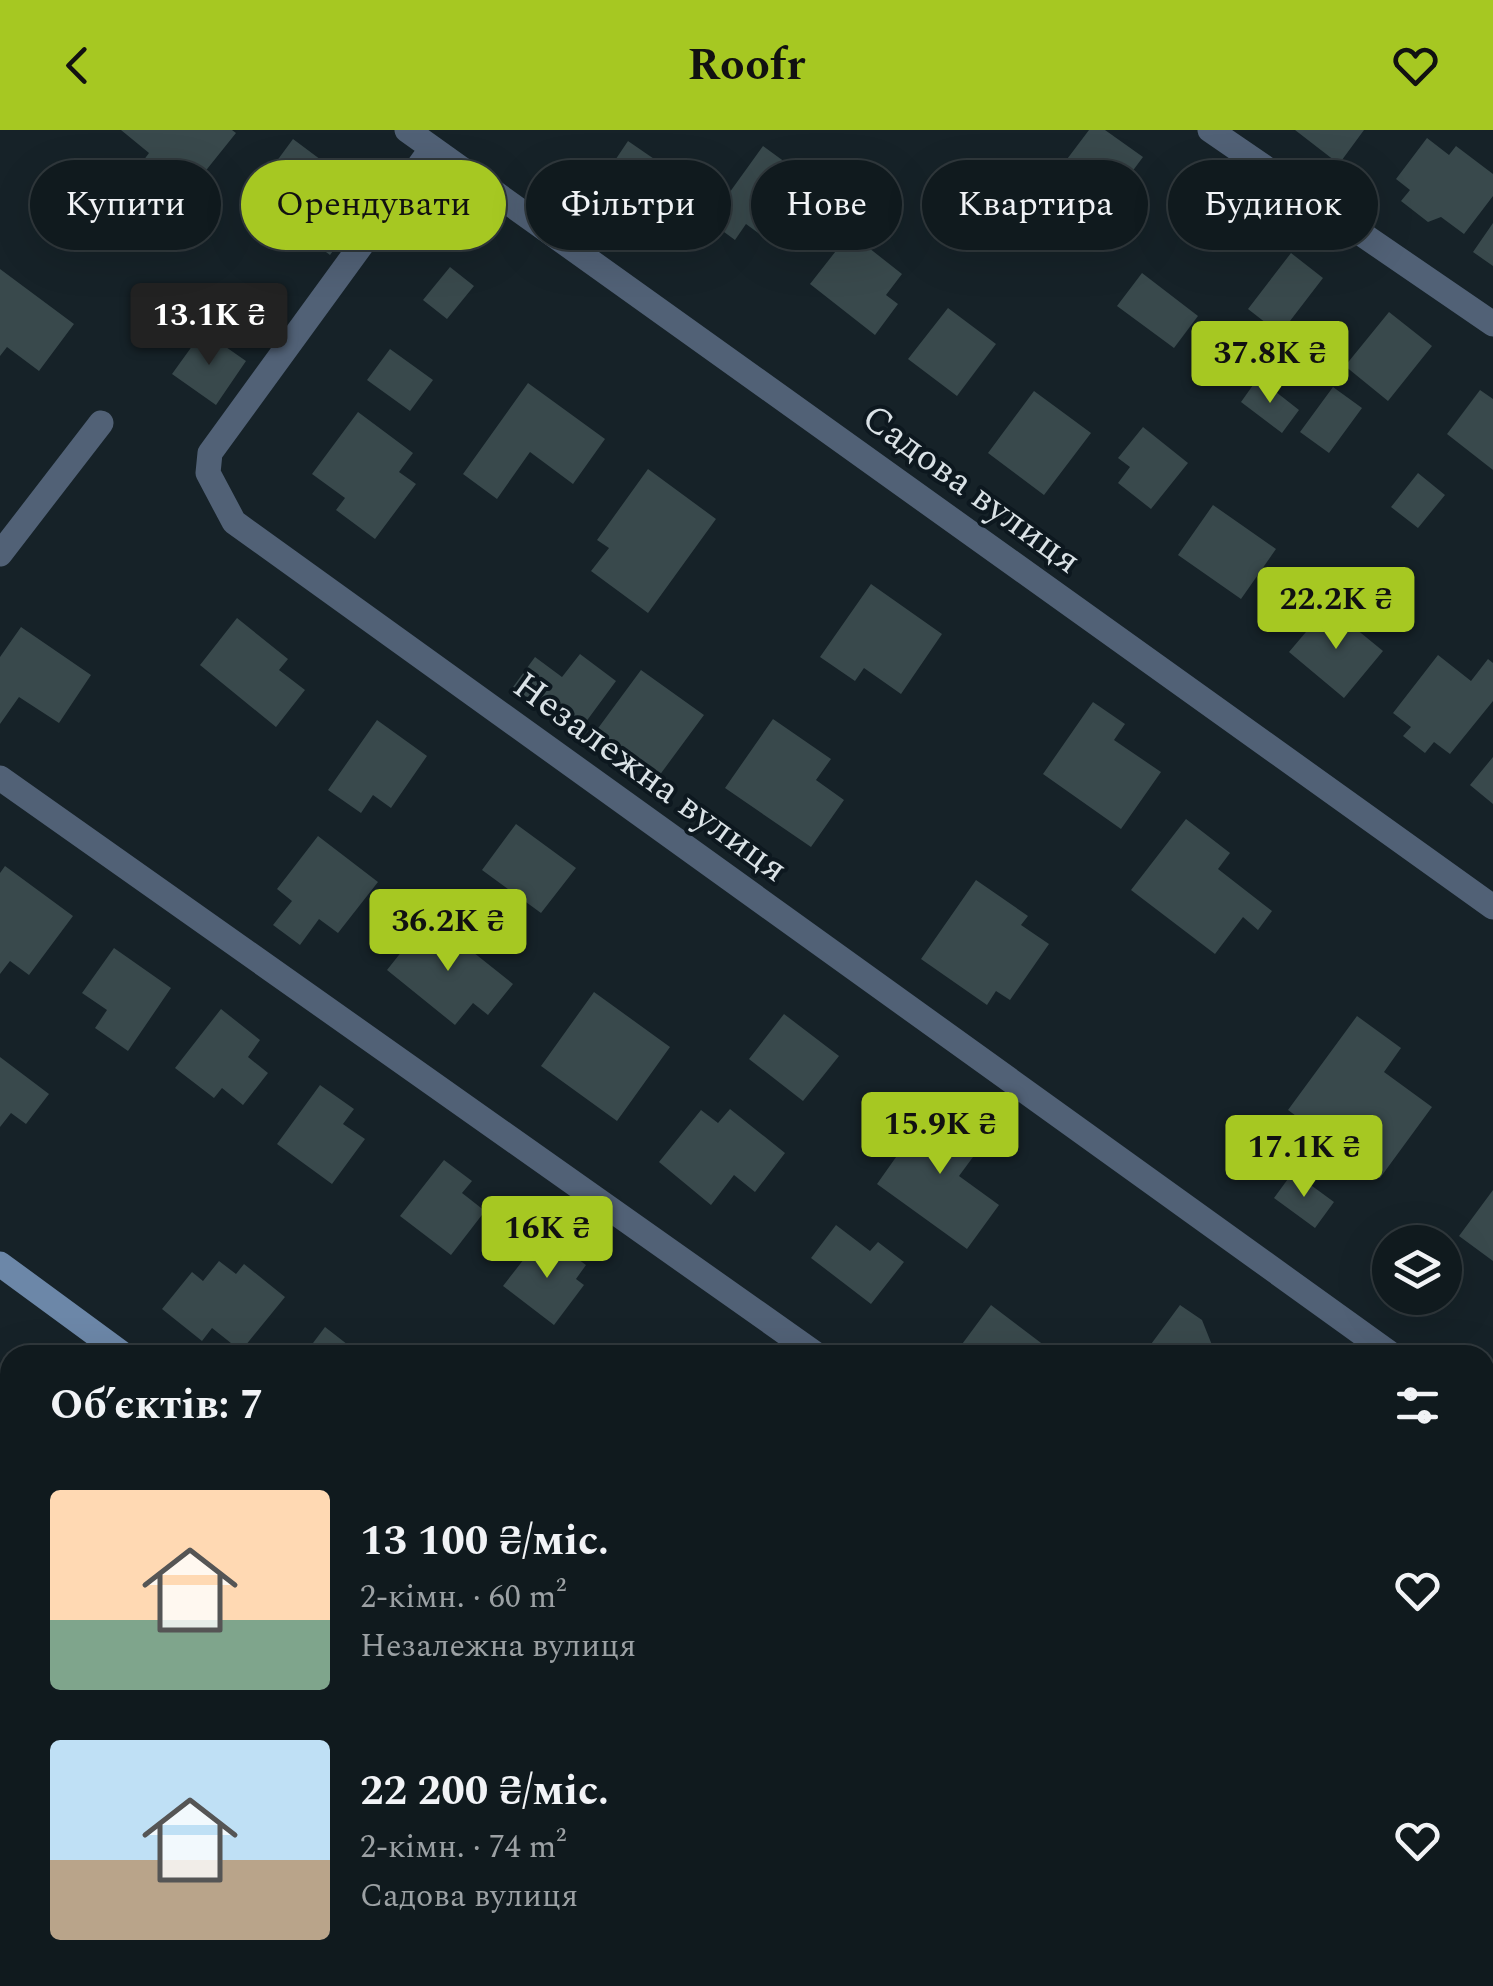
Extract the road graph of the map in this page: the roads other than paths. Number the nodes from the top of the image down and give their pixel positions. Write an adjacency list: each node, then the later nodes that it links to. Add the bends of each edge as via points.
1 (407, 130): 3 (street, Садова вулиця)
2 (1210, 130): 4 (street)
3 (432, 148): 8 (street, Садова вулиця); 12 (street, Незалежна вулиця, via 210,453 208,474 234,522)
4 (1493, 324)
5 (101, 424): 6 (street)
6 (0, 554)
7 (0, 778): 11 (street)
8 (1493, 907)
9 (0, 1264): 10 (main road)
10 (110, 1345)
11 (803, 1345)
12 (1378, 1345)

